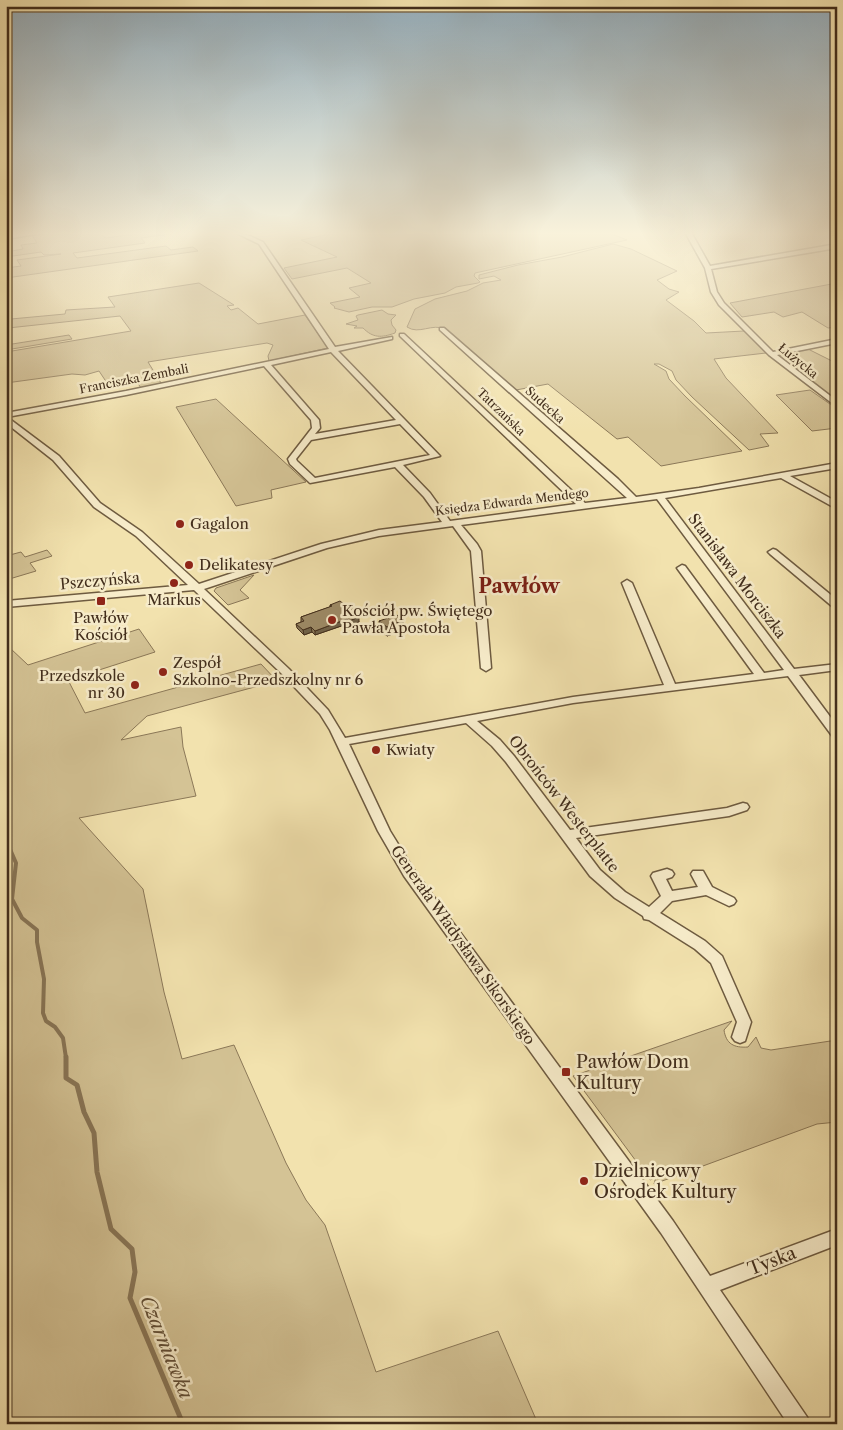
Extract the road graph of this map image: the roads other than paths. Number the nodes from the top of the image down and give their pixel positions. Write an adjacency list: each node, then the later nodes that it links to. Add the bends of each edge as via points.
1 (299, 299): 9 (street)
2 (718, 299): 10 (street, Łużycka)
3 (6, 300): 4 (street)
4 (6, 311)
5 (442, 329): 23 (street, Sudecka)
6 (402, 335): 24 (street, Tatrzańska)
7 (390, 338): 9 (street, Franciszka Zembali)
8 (837, 341): 10 (street)
9 (333, 350): 11 (street, Franciszka Zembali); 16 (street)
10 (771, 354): 12 (street, Łużycka)
11 (266, 364): 13 (street, Franciszka Zembali); 15 (street)
12 (837, 405)
13 (6, 415)
14 (6, 419): 30 (street, Generała Władysława Sikorskiego, via 56,458 97,504 139,534)
15 (315, 420): 17 (street); 18 (street, via 316,428)
16 (402, 421): 17 (street); 19 (street, via 436,456)
17 (327, 435): 18 (street)
18 (309, 438): 19 (street, via 292,459 313,480)
19 (398, 464): 26 (street)
20 (837, 465): 21 (street, Księdza Edwarda Mendego)
21 (783, 476): 22 (street, Księdza Edwarda Mendego); 25 (street)
22 (659, 496): 23 (street, Księdza Edwarda Mendego); 35 (street, Stanisława Morciszka)
23 (633, 499): 24 (street, Księdza Edwarda Mendego)
24 (583, 506): 26 (street, Księdza Edwarda Mendego)
25 (837, 506)
26 (450, 523): 30 (street, Księdza Edwarda Mendego, via 346,540); 34 (street, via 476,551)
27 (773, 552): 32 (street)
28 (682, 568): 36 (street)
29 (628, 583): 37 (street)
30 (197, 587): 31 (street, Pszczyńska); 40 (street, Generała Władysława Sikorskiego, via 316,703 331,720)
31 (6, 604)
32 (837, 605)
33 (837, 667): 35 (street, Obrońców Westerplatte)
34 (486, 668)
35 (792, 674): 36 (street, Obrońców Westerplatte); 39 (street)
36 (761, 677): 37 (street, Obrońców Westerplatte)
37 (671, 688): 38 (street, Obrońców Westerplatte, via 573,700)
38 (469, 720): 40 (street, Obrońców Westerplatte); 42 (street, Obrońców Westerplatte, via 510,759)
39 (837, 734)
40 (342, 742): 51 (street, Generała Władysława Sikorskiego, via 384,831 409,873)
41 (743, 807): 42 (street, via 729,812)
42 (566, 835): 48 (street, Obrońców Westerplatte, via 594,873)
43 (667, 874): 46 (street, via 658,876)
44 (698, 874): 45 (street)
45 (707, 890): 46 (street); 47 (street)
46 (668, 897): 48 (street)
47 (729, 900)
48 (649, 915): 49 (street, Obrońców Westerplatte, via 700,945 716,960 744,1022)
49 (740, 1037)
50 (837, 1237): 51 (street, Tyska)
51 (707, 1286): 52 (street, Generała Władysława Sikorskiego)
52 (800, 1424)

